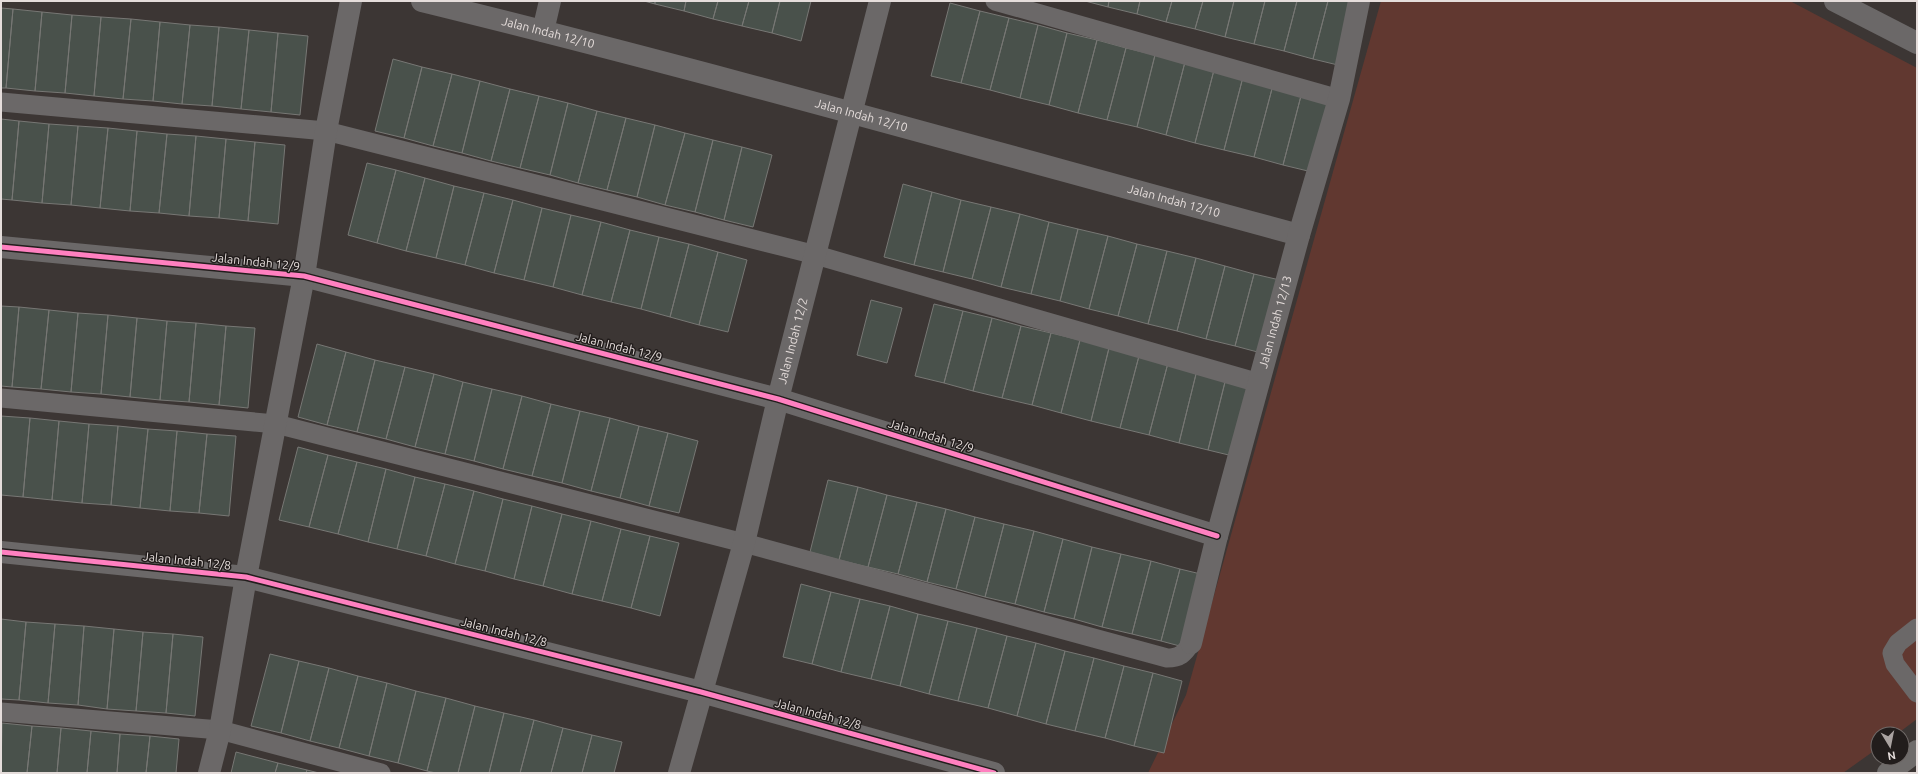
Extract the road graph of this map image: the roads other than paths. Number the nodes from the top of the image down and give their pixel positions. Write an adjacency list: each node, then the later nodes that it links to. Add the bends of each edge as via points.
1 (351, 1): 13 (street)
2 (422, 1): 8 (street, Jalan Indah 12/10)
3 (550, 1): 8 (street)
4 (880, 1): 12 (street, Jalan Indah 12/2)
5 (995, 1): 10 (lane)
6 (1360, 1): 10 (street, Jalan Indah 12/13)
7 (1835, 1): 9 (street)
8 (543, 31): 12 (street, Jalan Indah 12/10)
9 (1917, 43)
10 (1339, 99): 14 (street, Jalan Indah 12/13)
11 (1, 102): 13 (lane)
12 (852, 113): 14 (street, Jalan Indah 12/10); 16 (street, Jalan Indah 12/2)
13 (326, 131): 16 (lane); 17 (street)
14 (1299, 235): 18 (street, Jalan Indah 12/13)
15 (1, 246): 17 (street, Jalan Indah 12/9)
16 (816, 255): 18 (lane); 20 (street, Jalan Indah 12/2)
17 (304, 276): 20 (street, Jalan Indah 12/9); 21 (street)
18 (1259, 383): 22 (street, Jalan Indah 12/13)
19 (1, 398): 21 (lane)
20 (778, 398): 22 (street, Jalan Indah 12/9); 23 (street, Jalan Indah 12/2)
21 (276, 424): 23 (lane); 25 (street)
22 (1217, 536): 27 (street, Jalan Indah 12/13)
23 (744, 543): 27 (lane, via 1167,658 1176,658 1185,653); 28 (street, Jalan Indah 12/2)
24 (1, 552): 25 (street, Jalan Indah 12/8)
25 (246, 577): 28 (street, Jalan Indah 12/8); 31 (street)
26 (1917, 628): 29 (lane, via 1898,642 1892,653 1895,664)
27 (1191, 643)
28 (701, 692): 35 (street, Jalan Indah 12/2); 36 (street, Jalan Indah 12/8)
29 (1917, 693)
30 (1, 712): 31 (lane)
31 (220, 730): 33 (street); 34 (lane)
32 (1917, 751): 37 (main road)
33 (209, 773)
34 (381, 773)
35 (679, 773)
36 (994, 773)
37 (1888, 773)

